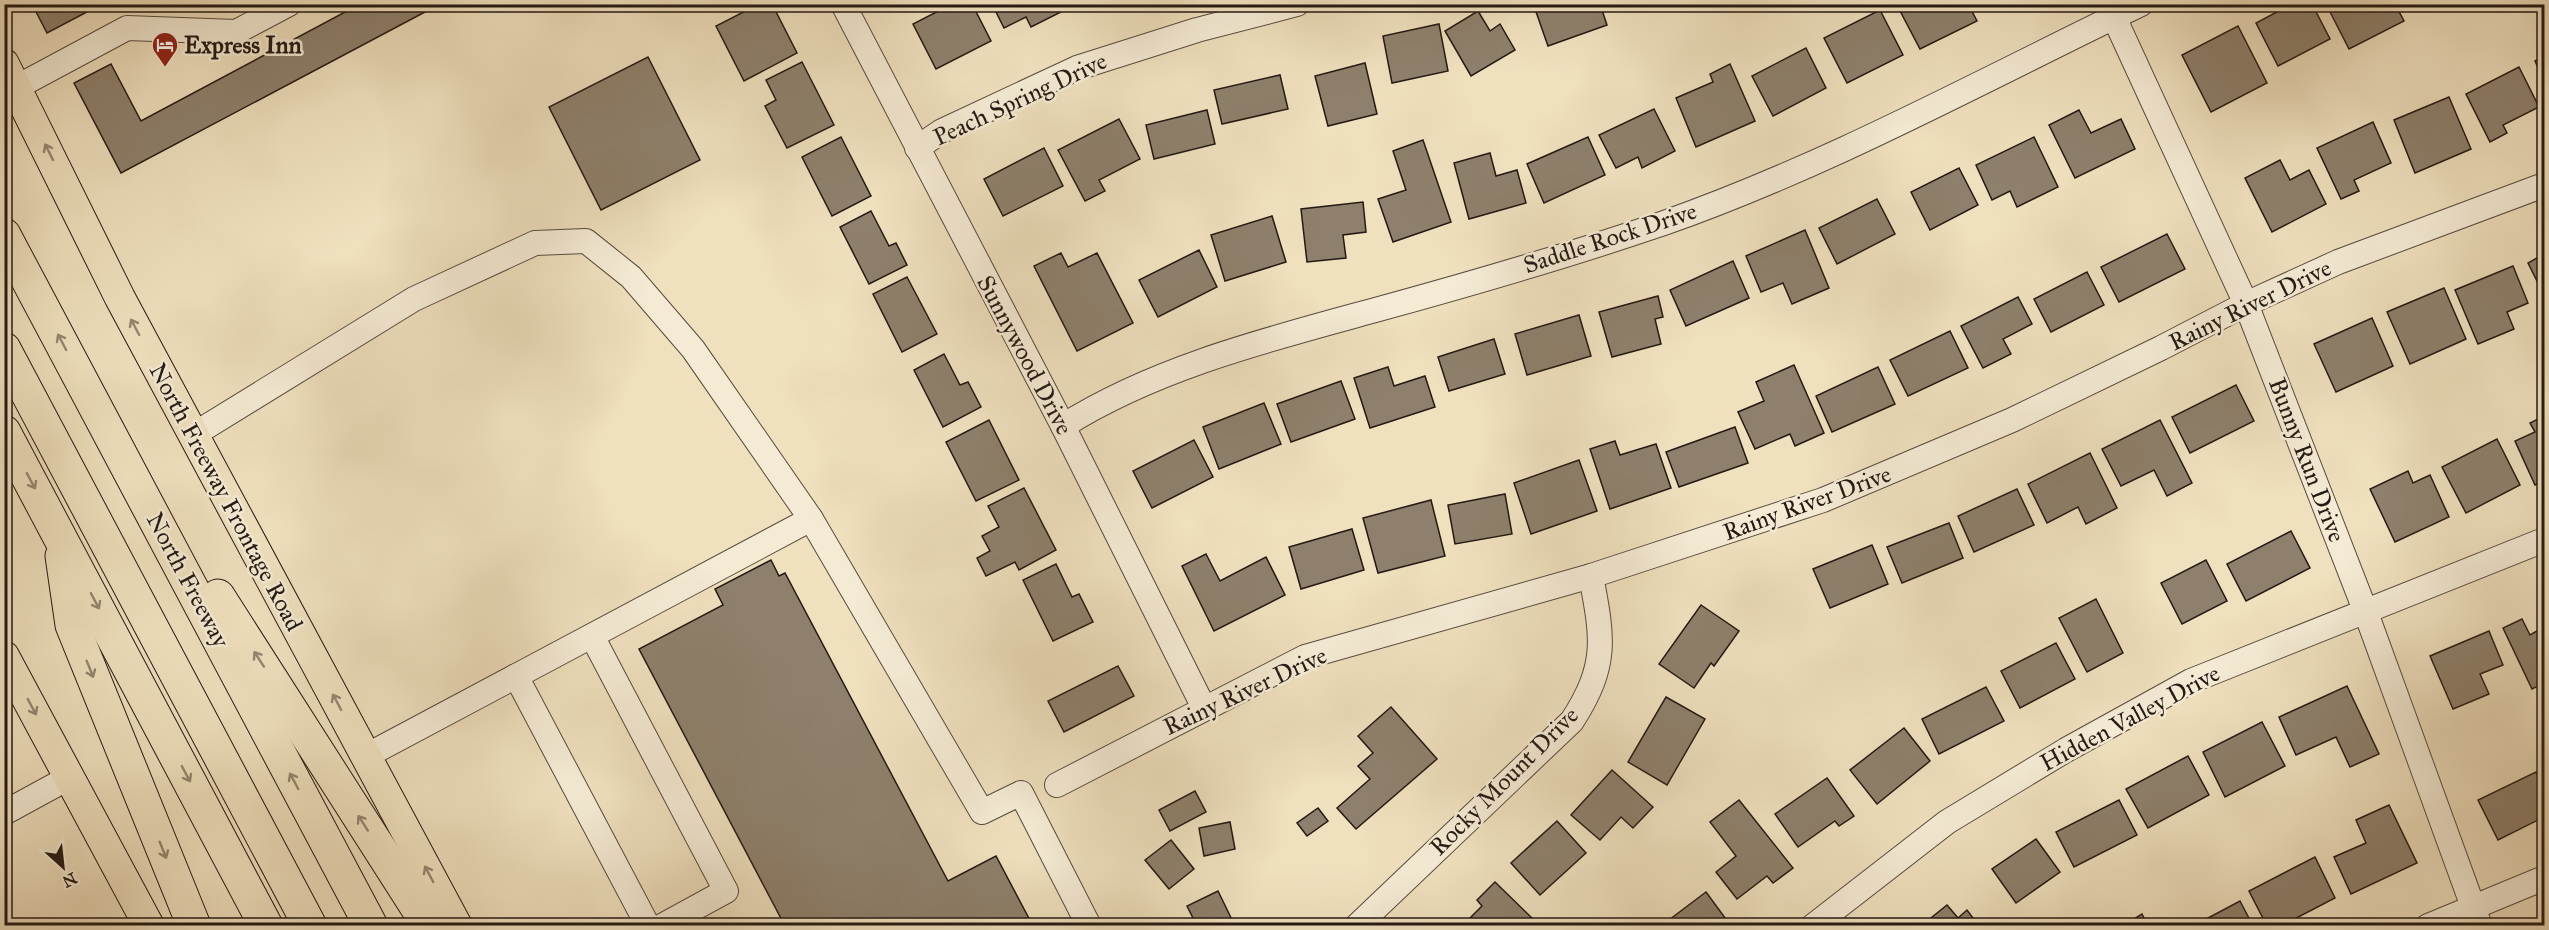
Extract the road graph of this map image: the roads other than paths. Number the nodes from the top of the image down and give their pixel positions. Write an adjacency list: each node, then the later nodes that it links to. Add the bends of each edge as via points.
1 (289, 4): 6 (street, via 236,32 127,28)
2 (843, 4): 7 (street, Sunnywood Drive)
3 (1297, 4): 7 (street, Peach Spring Drive, via 1077,68 942,131)
4 (2141, 4): 5 (street, Saddle Rock Drive)
5 (2111, 11): 10 (street, Bunny Run Drive); 13 (street, Saddle Rock Drive, via 1920,114 1764,185 1561,256 1204,360 1088,410)
6 (11, 75): 15 (main road, North Freeway Frontage Road, one-way to 6, via 120,298)
7 (917, 148): 13 (street, Sunnywood Drive)
8 (2544, 185): 10 (street, Rainy River Drive, via 2338,262)
9 (4, 235): 12 (highway, North Freeway, one-way to 9)
10 (2246, 304): 19 (street, Rainy River Drive, via 2012,420 1897,470 1813,503); 20 (street, Bunny Run Drive)
11 (4, 349): 34 (highway)
12 (90, 393): 35 (highway, North Freeway, one-way to 12); 36 (highway, one-way to 12)
13 (1063, 426): 24 (street, Sunnywood Drive)
14 (4, 432): 17 (highway, one-way to 17)
15 (193, 435): 16 (street, via 414,299 536,243 586,241 631,277 693,349); 25 (main road, North Freeway Frontage Road, one-way to 15)
16 (811, 519): 21 (street); 40 (street, via 982,812 1021,793)
17 (58, 531): 32 (highway, one-way to 32, via 72,625); 33 (highway, one-way to 33)
18 (2544, 540): 20 (street, Hidden Valley Drive)
19 (1591, 576): 24 (street, Rainy River Drive, via 1305,657); 41 (street, Rocky Mount Drive, via 1600,623 1601,655 1595,678 1572,721)
20 (2365, 610): 30 (street, Bunny Run Drive); 42 (street, Hidden Valley Drive, via 2191,681 2066,750 1947,822)
21 (592, 636): 23 (street); 39 (street, via 726,891)
22 (4, 656): 26 (main road, one-way to 26)
23 (516, 676): 25 (street); 38 (street)
24 (1204, 708): 27 (street, Rainy River Drive)
25 (366, 756): 37 (main road, North Freeway Frontage Road, one-way to 25)
26 (70, 777): 28 (street); 31 (main road)
27 (1057, 785)
28 (5, 812)
29 (2544, 878): 30 (street)
30 (2476, 916): 43 (street)
31 (149, 926)
32 (194, 926)
33 (266, 926)
34 (310, 926)
35 (371, 926)
36 (429, 926)
37 (457, 926)
38 (648, 926)
39 (663, 926)
40 (1089, 926)
41 (1357, 926)
42 (1813, 926)
43 (2428, 926)

